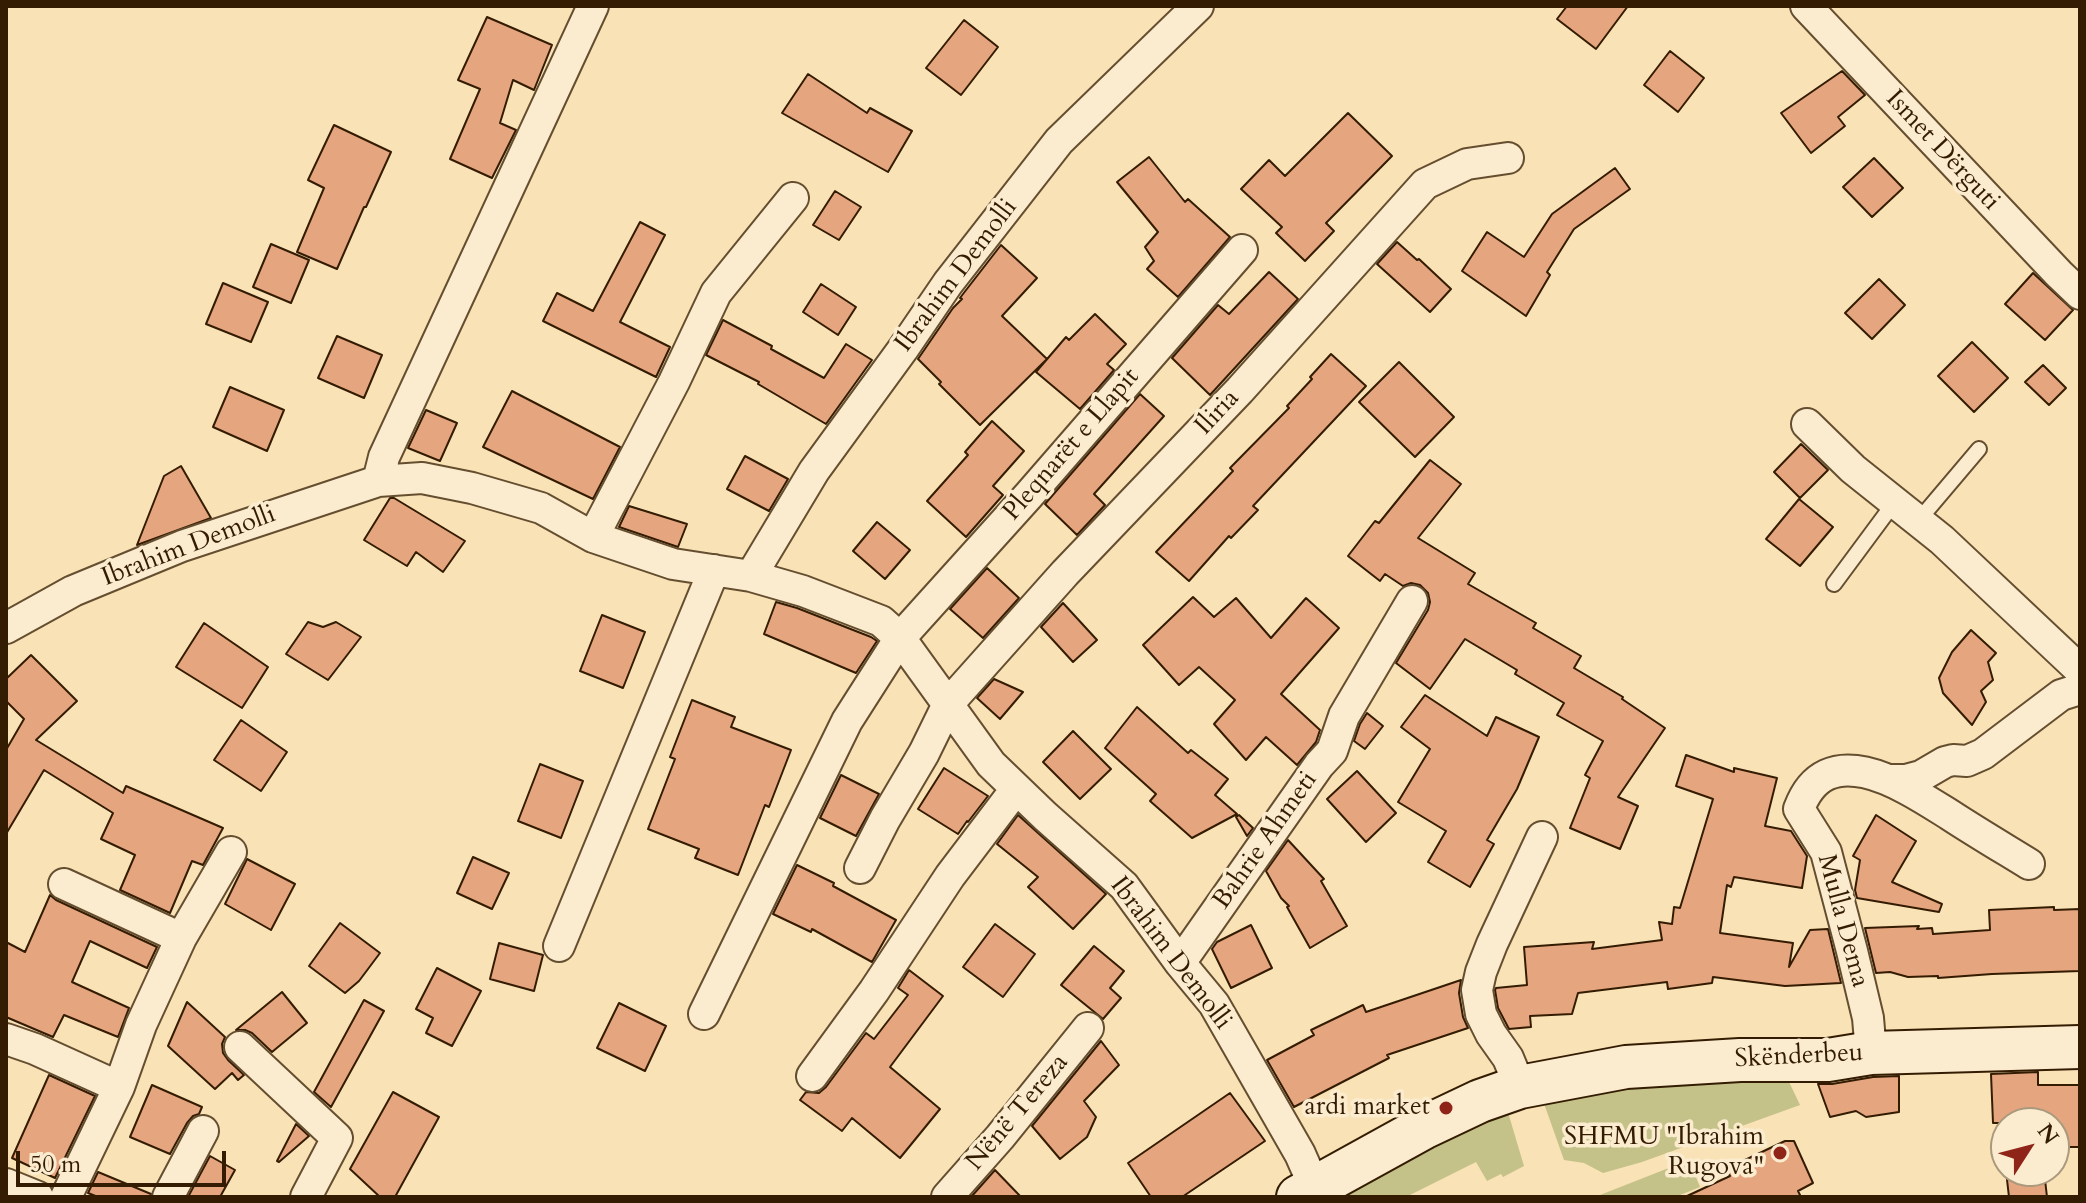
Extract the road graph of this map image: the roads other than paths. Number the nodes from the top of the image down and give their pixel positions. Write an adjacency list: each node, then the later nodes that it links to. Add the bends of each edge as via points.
1 (593, 6): 10 (street, via 384,457)
2 (1198, 6): 15 (street, Ibrahim Demolli, via 1059,141 948,283 814,471)
3 (1806, 6): 7 (street, Ismet Dërguti)
4 (1508, 158): 22 (street, Iliria, via 1467,164 1425,184)
5 (793, 198): 13 (street, via 716,293)
6 (1242, 250): 19 (street, Pleqnarët e Llapit)
7 (2080, 294)
8 (1807, 424): 11 (street)
9 (1979, 449): 12 (lane)
10 (378, 481): 13 (street, Ibrahim Demolli, via 422,478 472,488 541,508); 18 (street, Ibrahim Demolli, via 182,546 73,591)
11 (1894, 503): 12 (street); 16 (lane)
12 (1918, 521): 20 (street)
13 (593, 537): 14 (street, Ibrahim Demolli, via 673,564)
14 (714, 570): 15 (street, Ibrahim Demolli); 31 (street)
15 (751, 576): 19 (street, Ibrahim Demolli, via 881,621)
16 (1834, 584)
17 (1412, 601): 32 (street, Bahrie Ahmeti, via 1344,716 1332,751)
18 (6, 628)
19 (900, 638): 22 (street, Ibrahim Demolli); 33 (street, via 847,721)
20 (2080, 670)
21 (2080, 689): 23 (street, Mulla Dema, via 2061,695 1983,754 1945,762 1921,776)
22 (948, 704): 24 (street, Ibrahim Demolli); 28 (street)
23 (1890, 780): 27 (street, Mulla Dema); 38 (street, Mulla Dema, via 1855,770 1833,773 1811,787 1799,809 1826,852 1868,1018)
24 (1016, 789): 32 (street, Ibrahim Demolli, via 1124,886); 39 (street)
25 (1542, 837): 41 (street, via 1492,944 1477,990 1481,1014)
26 (231, 852): 30 (street)
27 (2029, 864)
28 (860, 868)
29 (64, 884): 30 (street)
30 (181, 938): 40 (street)
31 (559, 946)
32 (1180, 963): 44 (street, Ibrahim Demolli, via 1214,1004 1300,1154)
33 (704, 1014)
34 (1088, 1028): 49 (street, Nënë Tereza)
35 (6, 1039): 40 (street)
36 (240, 1047): 48 (street, via 337,1138)
37 (2080, 1047): 38 (main road, Skënderbeu)
38 (1871, 1053): 41 (main road, Skënderbeu, via 1828,1060 1626,1067)
39 (812, 1076)
40 (119, 1087): 46 (street)
41 (1520, 1087): 44 (main road, Skënderbeu, via 1423,1128)
42 (203, 1131): 47 (street)
43 (6, 1184): 45 (street)
44 (1311, 1193)
45 (38, 1197)
46 (66, 1197)
47 (168, 1197)
48 (306, 1197)
49 (947, 1197)

